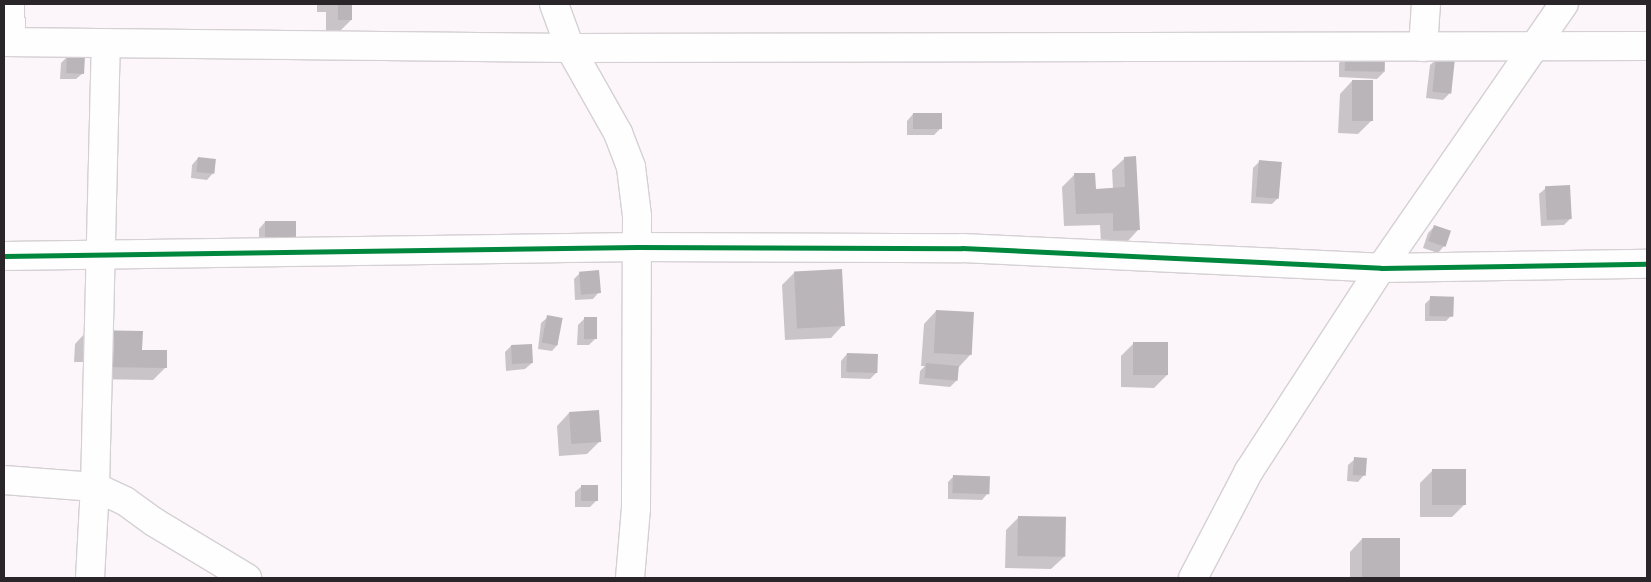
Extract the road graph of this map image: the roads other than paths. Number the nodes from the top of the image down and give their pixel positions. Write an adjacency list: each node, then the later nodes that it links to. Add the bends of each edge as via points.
1 (10, 4): 5 (street)
2 (554, 4): 10 (street)
3 (1426, 4): 8 (street)
4 (1564, 4): 9 (street)
5 (8, 42): 6 (street)
6 (106, 43): 10 (street); 13 (street)
7 (1647, 46): 9 (street)
8 (1423, 47): 9 (street); 10 (street)
9 (1535, 47): 15 (street)
10 (570, 48): 11 (street, via 618,133 631,168)
11 (637, 248): 13 (street); 15 (street, via 962,248); 20 (street, via 636,508)
12 (4, 256): 13 (street)
13 (99, 256): 17 (street)
14 (1647, 264): 15 (street)
15 (1381, 268): 21 (street, via 1249,471)
16 (4, 480): 17 (street)
17 (95, 487): 18 (street); 19 (street, via 125,501)
18 (90, 578)
19 (247, 578)
20 (630, 578)
21 (1193, 578)

